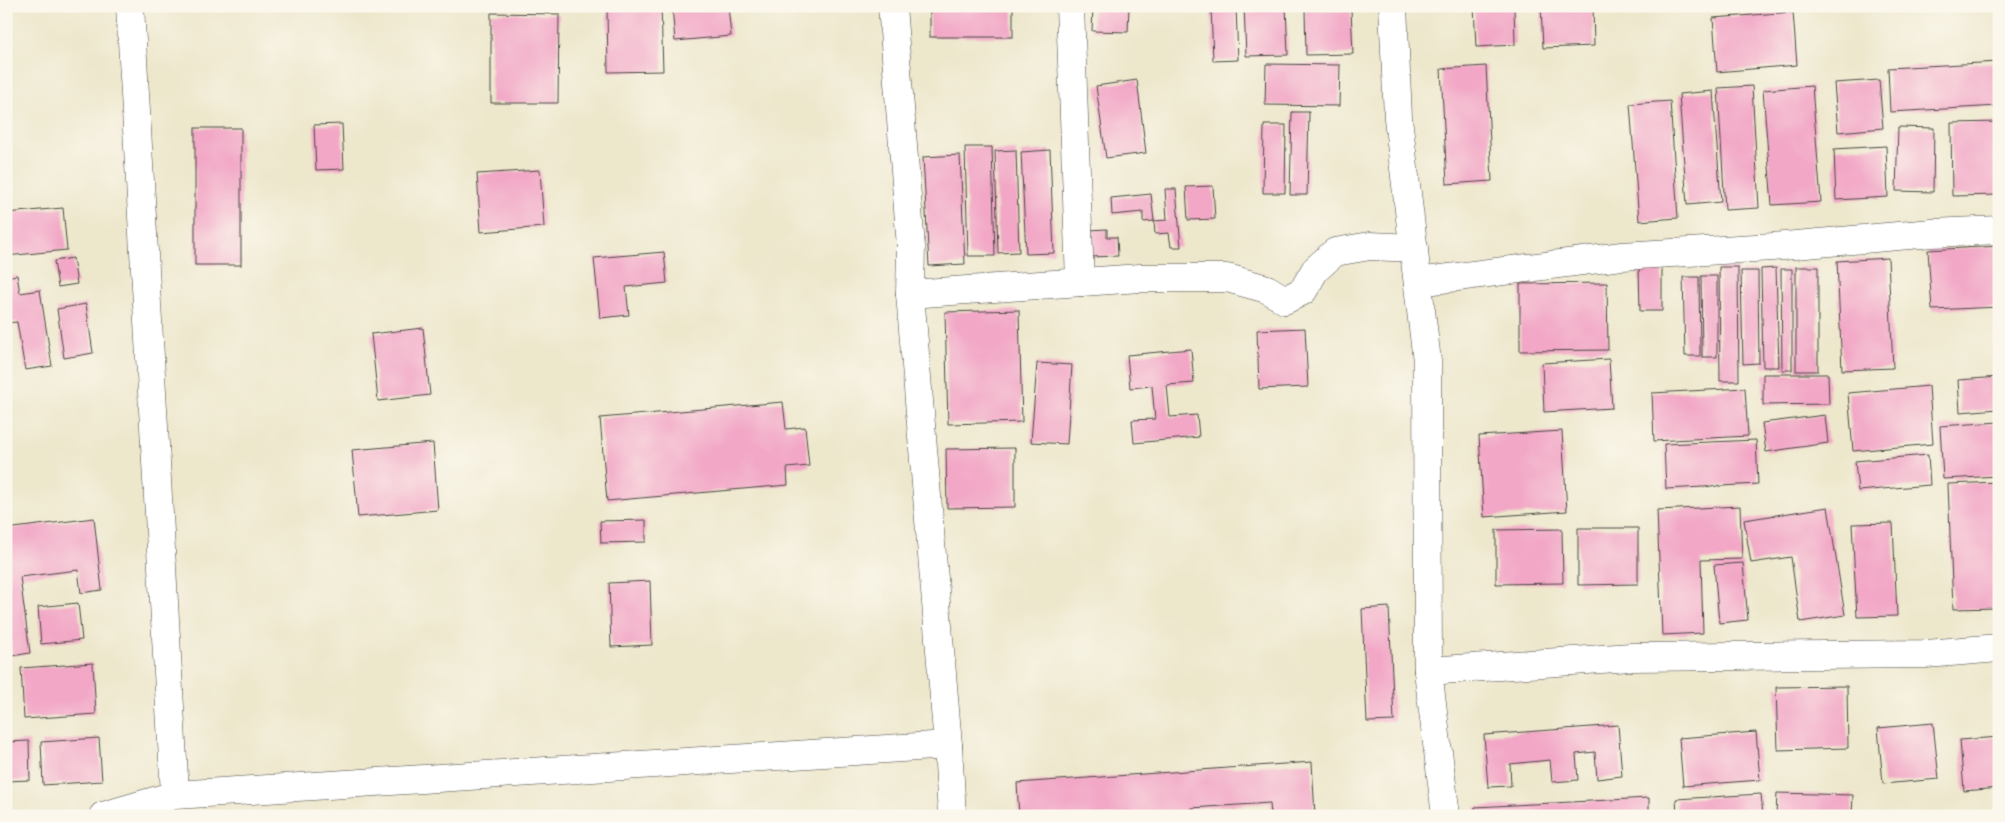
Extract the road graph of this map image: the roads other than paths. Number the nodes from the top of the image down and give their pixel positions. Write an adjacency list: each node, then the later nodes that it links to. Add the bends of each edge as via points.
1 (130, 6): 13 (street)
2 (892, 6): 9 (street, via 912,247)
3 (1070, 6): 7 (street)
4 (1393, 6): 6 (street, via 1398,118)
5 (1999, 230): 8 (street, via 1932,232 1772,247 1622,256)
6 (1414, 248): 7 (street, via 1370,246 1335,252 1315,270 1303,290 1286,300 1267,289 1227,278); 8 (street)
7 (1080, 282): 9 (street)
8 (1418, 282): 11 (street, via 1427,361)
9 (910, 294): 12 (street)
10 (1999, 648): 11 (street, via 1926,654 1630,657)
11 (1428, 671): 16 (street)
12 (948, 745): 13 (street); 15 (street)
13 (175, 795): 14 (street)
14 (103, 816)
15 (952, 816)
16 (1446, 816)

